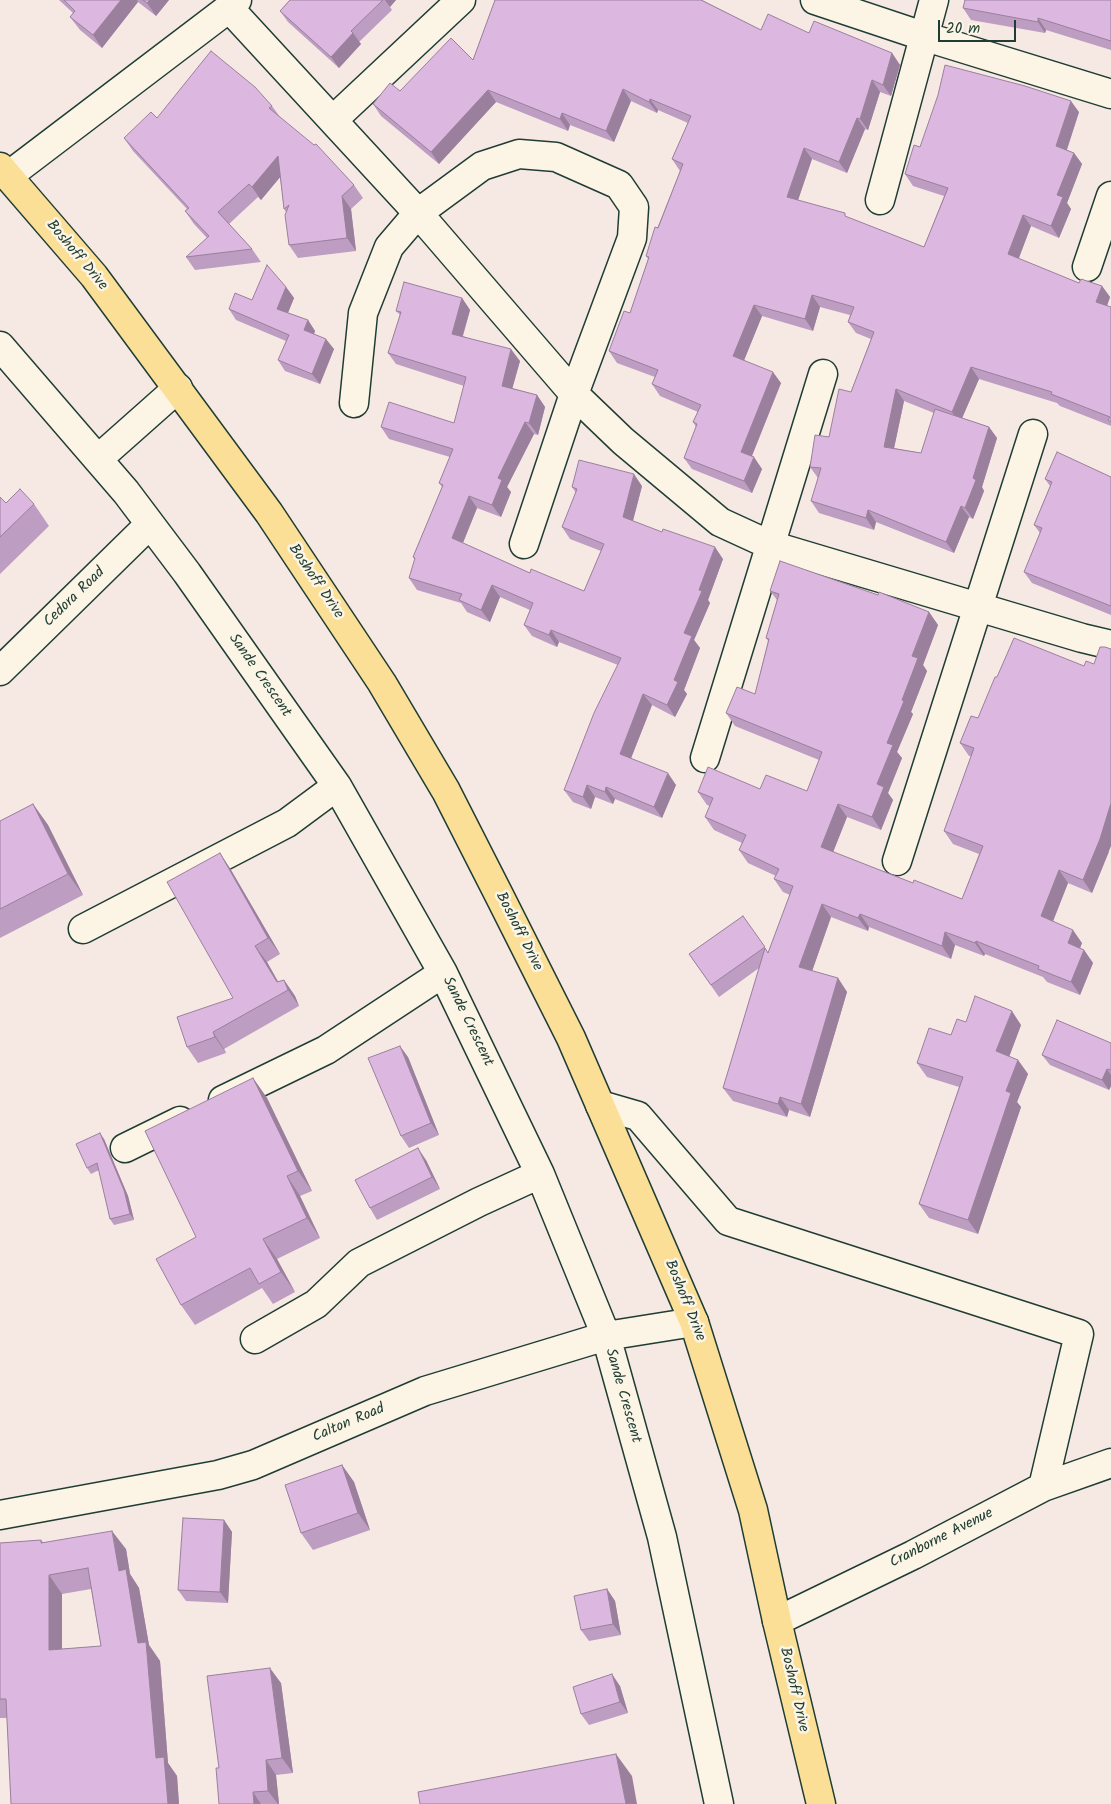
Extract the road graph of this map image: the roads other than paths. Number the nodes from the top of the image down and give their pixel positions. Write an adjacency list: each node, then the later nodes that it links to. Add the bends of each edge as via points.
1 (461, 0): 7 (street)
2 (815, 0): 5 (street)
3 (934, 0): 5 (street)
4 (233, 4): 7 (street); 8 (street)
5 (923, 36): 6 (street); 10 (street)
6 (1111, 94)
7 (334, 119): 11 (street)
8 (4, 172): 15 (main road, Boshoff Drive, via 94,276)
9 (1111, 196): 12 (street)
10 (880, 200)
11 (418, 213): 16 (street); 16 (street, via 482,166 519,154 556,157 619,185 634,207 632,238); 17 (street, via 389,248 363,313)
12 (1087, 268)
13 (0, 346): 19 (street, Sande Crescent)
14 (823, 374): 22 (street)
15 (178, 388): 19 (street); 31 (main road, Boshoff Drive, via 280,529 382,683 446,791 571,1038)
16 (574, 394): 21 (street); 22 (street, via 623,441 720,522)
17 (354, 402)
18 (1033, 434): 23 (street)
19 (98, 459): 20 (street, Sande Crescent)
20 (150, 524): 25 (street, Cedora Road); 27 (street, Sande Crescent)
21 (524, 544)
22 (770, 545): 23 (street); 26 (street)
23 (979, 606): 24 (street); 28 (street)
24 (1111, 645)
25 (0, 671)
26 (705, 758)
27 (337, 786): 29 (street, via 287,823); 30 (street, Sande Crescent)
28 (897, 861)
29 (83, 929)
30 (443, 973): 32 (street, via 326,1050); 33 (street, Sande Crescent)
31 (600, 1105): 34 (main road, Boshoff Drive); 38 (street, via 638,1116 728,1221 1079,1334)
32 (125, 1148)
33 (540, 1174): 35 (street, Sande Crescent); 36 (street, via 359,1263 316,1304)
34 (694, 1322): 35 (street, Calton Road); 40 (main road, Boshoff Drive, via 752,1510)
35 (606, 1336): 39 (street, Calton Road, via 425,1391 253,1466); 41 (street, Sande Crescent, via 662,1537)
36 (255, 1340)
37 (1111, 1464): 38 (street, Cranborne Avenue)
38 (1043, 1487): 40 (street, Cranborne Avenue)
39 (0, 1515)
40 (777, 1622): 42 (main road, Boshoff Drive)
41 (719, 1804)
42 (821, 1804)

